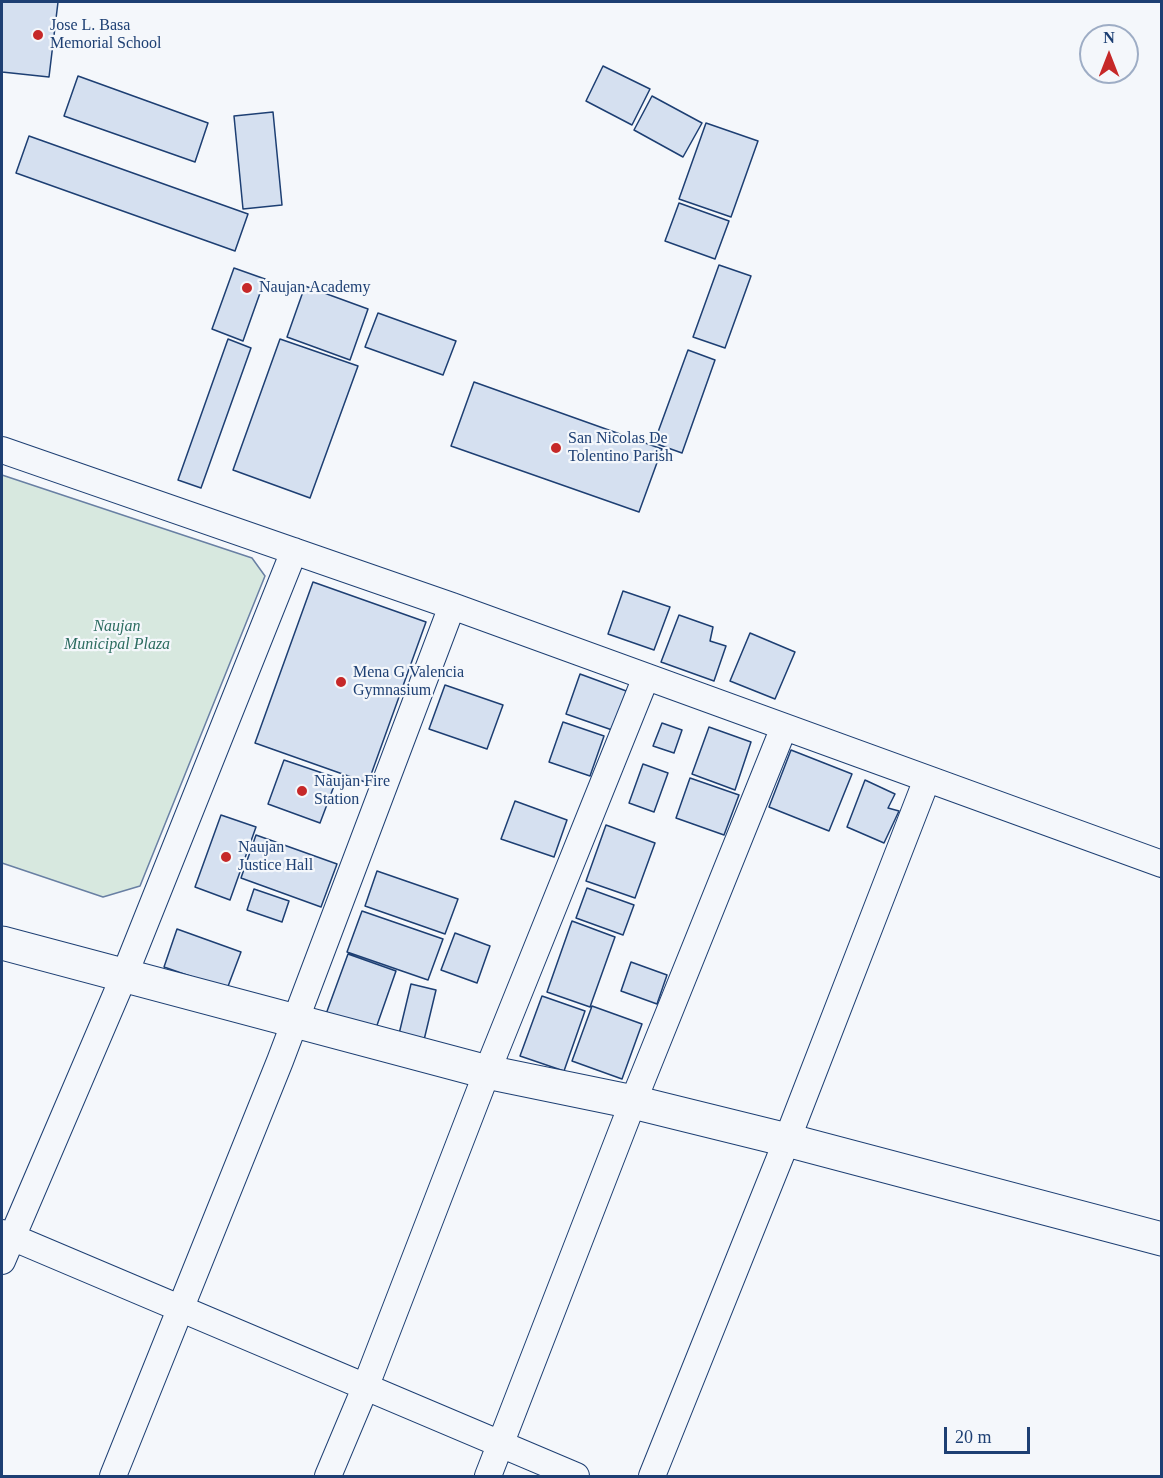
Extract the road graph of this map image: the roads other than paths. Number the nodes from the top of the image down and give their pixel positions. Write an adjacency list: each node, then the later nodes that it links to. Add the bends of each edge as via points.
1 (2, 450): 2 (street)
2 (294, 551): 3 (street); 9 (street)
3 (452, 606): 4 (street); 10 (street)
4 (646, 676): 5 (street); 11 (street)
5 (784, 727): 6 (street); 12 (street)
6 (927, 779): 7 (street); 13 (street)
7 (1161, 864)
8 (2, 942): 9 (street)
9 (124, 976): 10 (street); 15 (street)
10 (295, 1021): 11 (street); 16 (street)
11 (488, 1072): 12 (street); 17 (street)
12 (633, 1102): 13 (street); 18 (street)
13 (787, 1140): 14 (street); 23 (street)
14 (1161, 1239)
15 (5, 1244): 16 (street)
16 (181, 1310): 17 (street); 19 (street)
17 (366, 1388): 18 (street); 20 (street)
18 (501, 1445): 21 (street); 22 (street)
19 (113, 1476)
20 (328, 1476)
21 (488, 1476)
22 (576, 1476)
23 (652, 1476)

